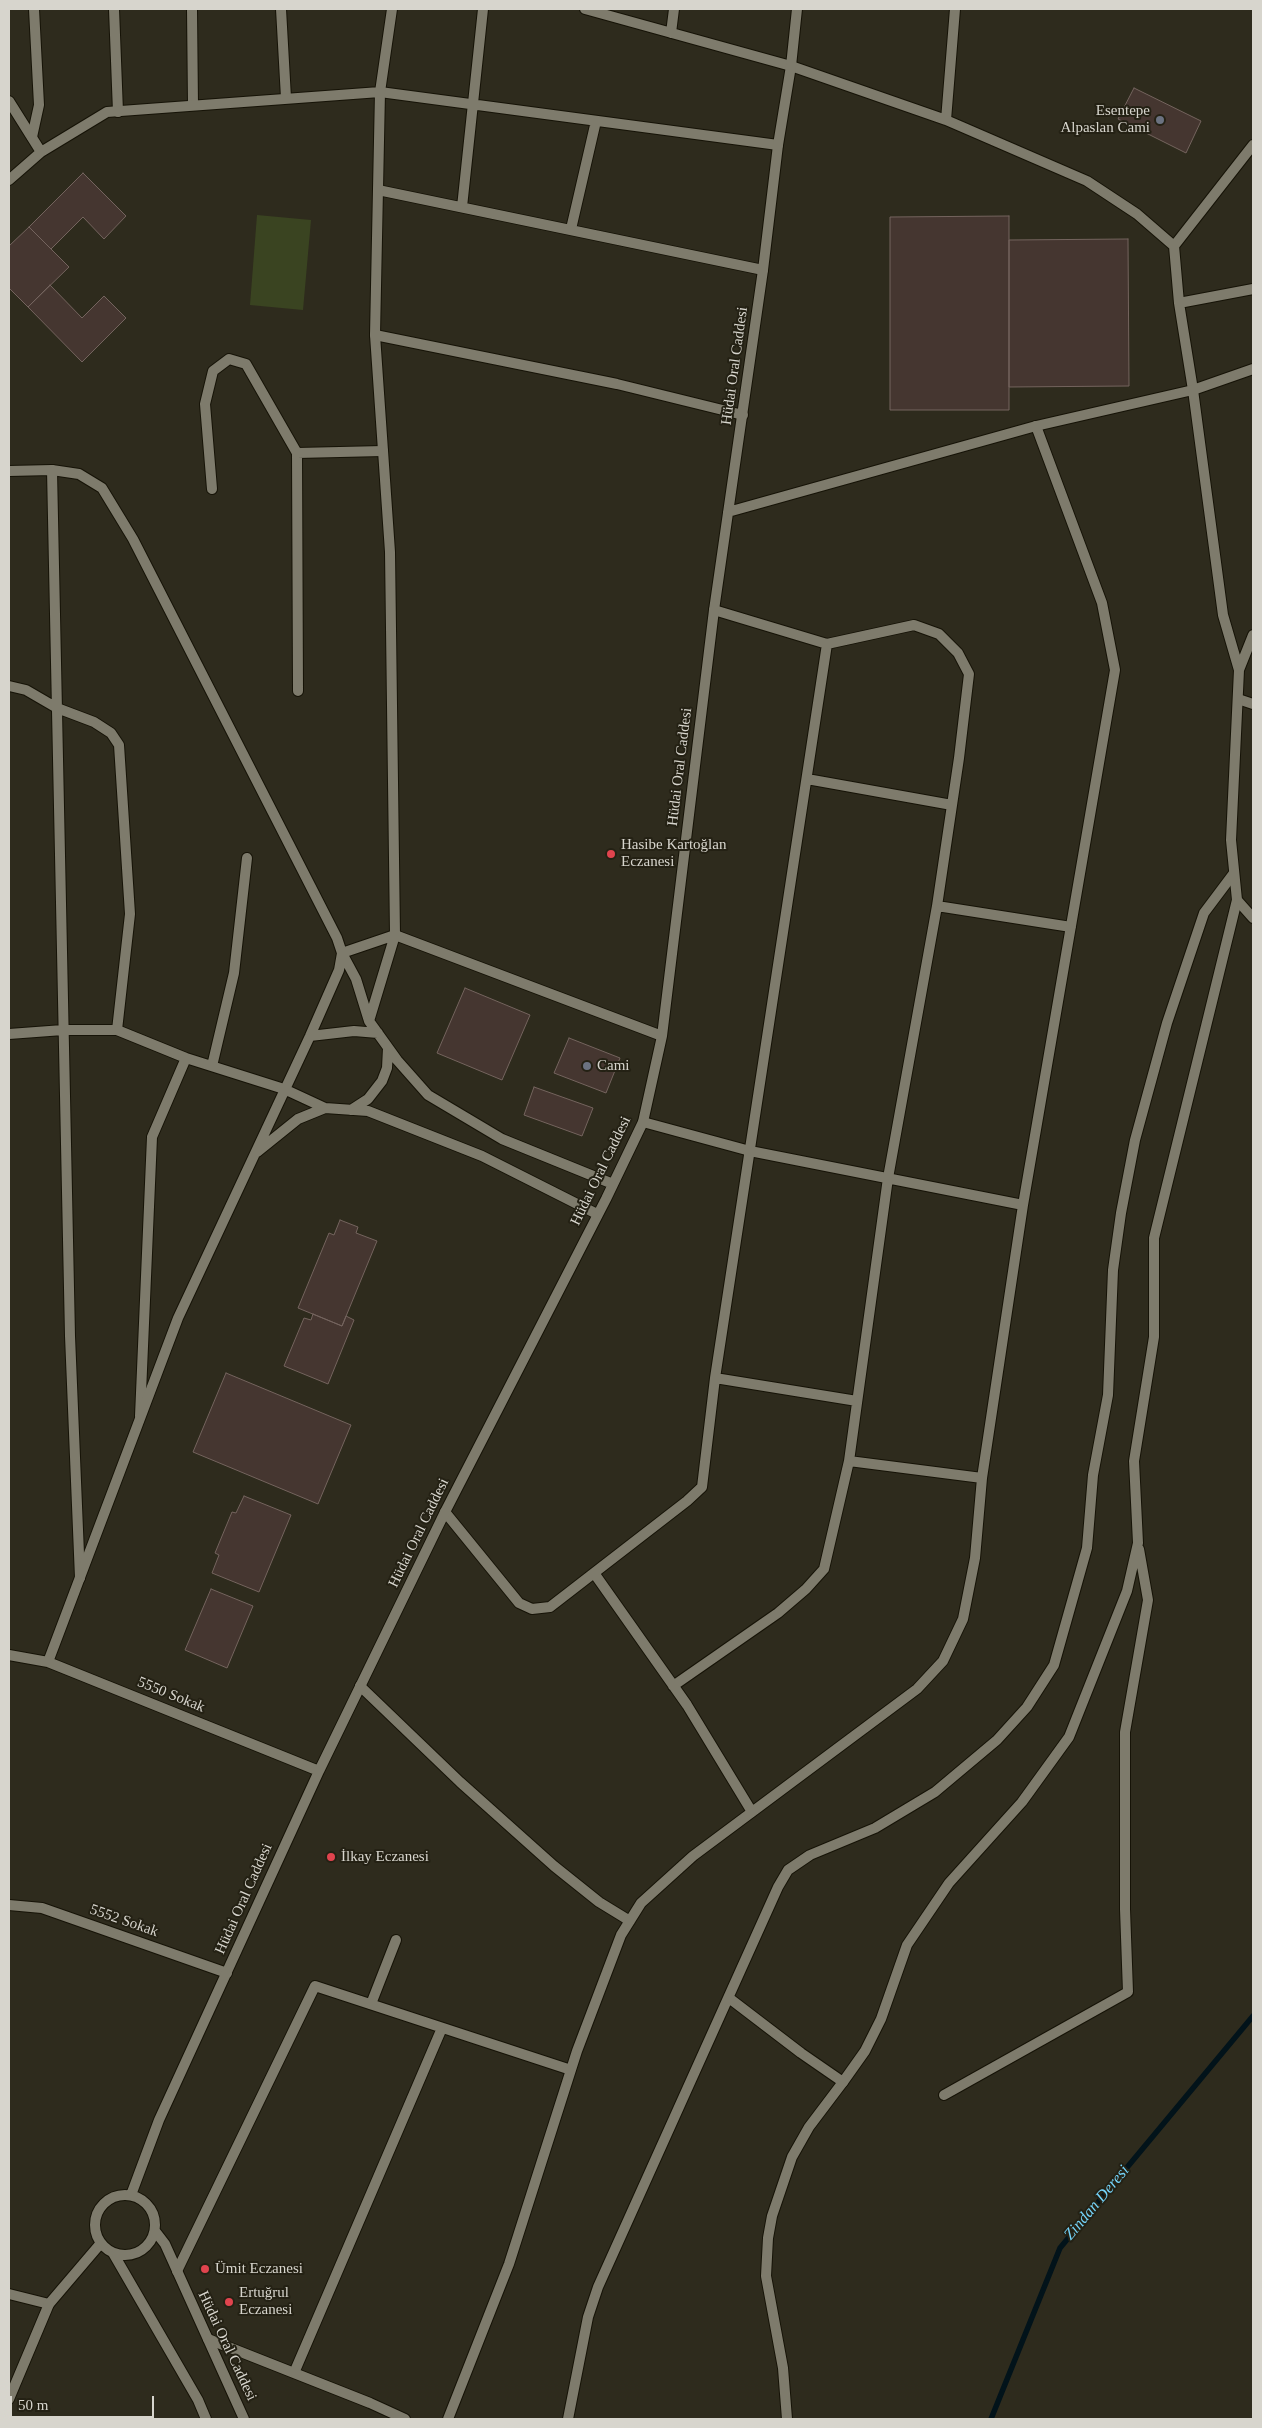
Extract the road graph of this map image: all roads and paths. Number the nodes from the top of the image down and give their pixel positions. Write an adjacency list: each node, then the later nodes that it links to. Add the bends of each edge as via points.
1 (34, 9): 22 (street, via 38,105)
2 (114, 9): 19 (street)
3 (192, 9): 18 (street)
4 (280, 9): 15 (street)
5 (392, 9): 14 (street)
6 (483, 9): 17 (street)
7 (585, 9): 11 (street)
8 (674, 9): 12 (street)
9 (797, 9): 13 (street, Hüdai Oral Caddesi)
10 (955, 9): 20 (street)
11 (600, 11): 12 (street)
12 (671, 33): 13 (street)
13 (792, 66): 20 (street); 23 (street, Hüdai Oral Caddesi)
14 (380, 92): 15 (street); 17 (street); 27 (street)
15 (286, 98): 18 (street)
16 (9, 101): 22 (street)
17 (473, 104): 21 (street); 28 (street)
18 (193, 105): 19 (street)
19 (118, 112): 25 (street, via 107,112)
20 (946, 120): 30 (street, via 1087,181 1137,214)
21 (596, 121): 23 (street); 29 (street)
22 (32, 137): 25 (street)
23 (778, 145): 31 (street, Hüdai Oral Caddesi)
24 (1253, 145): 30 (street)
25 (41, 152): 26 (street)
26 (9, 180)
27 (378, 190): 28 (street); 34 (street)
28 (462, 207): 29 (street)
29 (571, 229): 31 (street)
30 (1174, 246): 33 (street)
31 (764, 270): 37 (street, Hüdai Oral Caddesi)
32 (1253, 290): 33 (street)
33 (1178, 303): 36 (street)
34 (376, 335): 37 (street, via 617,384); 39 (street)
35 (1253, 369): 36 (street)
36 (1193, 390): 38 (street); 48 (street, via 1223,615)
37 (743, 415): 44 (street, Hüdai Oral Caddesi)
38 (1036, 426): 44 (street); 61 (street, via 1102,603 1115,670)
39 (383, 451): 40 (street); 62 (street, via 390,552)
40 (298, 453): 43 (street, via 246,364 230,359 213,371 205,404); 50 (street)
41 (52, 470): 42 (street); 53 (street); 63 (street, via 79,474 102,488 133,539)
42 (9, 471)
43 (212, 489)
44 (728, 512): 45 (street, Hüdai Oral Caddesi)
45 (714, 610): 47 (street); 70 (street, Hüdai Oral Caddesi)
46 (1253, 636): 48 (street)
47 (827, 644): 54 (street); 55 (street, via 914,625 939,634 958,653 969,674)
48 (1240, 670): 51 (street)
49 (9, 686): 53 (street, via 26,690)
50 (298, 691)
51 (1238, 698): 52 (street); 57 (street, via 1232,840)
52 (1253, 704)
53 (57, 708): 65 (street); 66 (street, via 94,722 111,733 119,745 130,914)
54 (807, 779): 55 (street); 78 (street)
55 (952, 805): 59 (street)
56 (247, 858): 73 (street, via 234,973)
57 (1234, 873): 58 (street); 103 (street, via 1204,913 1167,1023 1135,1140 1114,1270 1108,1395 1093,1474 1087,1548 1054,1665 1028,1707 997,1740 935,1792 875,1828 810,1855 788,1870)
58 (1237, 900): 60 (street); 90 (street, via 1154,1238 1154,1337 1134,1461)
59 (937, 906): 61 (street); 80 (street)
60 (1253, 918)
61 (1072, 927): 82 (street)
62 (395, 935): 63 (street); 64 (street); 70 (street)
63 (342, 952): 64 (street, via 356,979); 69 (street, via 339,970)
64 (369, 1021): 67 (street)
65 (63, 1030): 66 (street); 68 (street); 92 (street)
66 (117, 1030): 72 (street)
67 (378, 1032): 69 (street); 71 (street)
68 (9, 1034)
69 (310, 1036): 74 (street)
70 (662, 1036): 77 (street, Hüdai Oral Caddesi)
71 (388, 1048): 76 (street, via 387,1068 382,1081 368,1099); 81 (street, via 436,1100 502,1139)
72 (186, 1058): 73 (street); 86 (street, via 152,1137)
73 (212, 1066): 74 (street)
74 (284, 1089): 75 (street); 79 (street)
75 (325, 1108): 76 (street); 79 (street, via 298,1119)
76 (351, 1110): 83 (street, via 368,1111 482,1156)
77 (643, 1122): 78 (street); 81 (street, Hüdai Oral Caddesi)
78 (750, 1151): 80 (street); 84 (street)
79 (254, 1154): 86 (street, via 178,1318)
80 (888, 1178): 82 (street); 85 (street)
81 (614, 1184): 83 (street, Hüdai Oral Caddesi)
82 (1023, 1205): 88 (street)
83 (597, 1214): 89 (street, Hüdai Oral Caddesi)
84 (715, 1378): 85 (street); 91 (street, via 702,1487)
85 (857, 1401): 87 (street)
86 (140, 1422): 92 (street)
87 (849, 1461): 88 (street); 96 (street, via 824,1569 778,1613)
88 (982, 1478): 98 (street, via 975,1558 963,1619 943,1661 917,1689)
89 (445, 1512): 91 (street, via 519,1603 532,1608 550,1607); 95 (street, Hüdai Oral Caddesi)
90 (1138, 1543): 107 (street, via 1127,1591 1069,1736 1022,1802 949,1882 907,1945 881,2019); 108 (street, via 1148,1600 1125,1732 1124,1910 1128,1992)
91 (594, 1573): 96 (street)
92 (80, 1581): 94 (street)
93 (9, 1655): 94 (street, 5550 Sokak)
94 (48, 1662): 97 (street, 5550 Sokak)
95 (360, 1686): 97 (street, Hüdai Oral Caddesi); 100 (street, via 554,1866)
96 (674, 1686): 98 (street)
97 (319, 1771): 102 (street, Hüdai Oral Caddesi)
98 (752, 1812): 100 (street, via 693,1856 641,1903)
99 (9, 1905): 102 (street, 5552 Sokak, via 42,1908)
100 (630, 1921): 106 (street, via 621,1935)
101 (396, 1940): 104 (street)
102 (227, 1973): 109 (street, Hüdai Oral Caddesi, via 159,2120)
103 (729, 1998): 107 (street, via 801,2054); 123 (street, via 598,2287 588,2317)
104 (371, 2004): 105 (street); 113 (street, via 315,1986)
105 (442, 2028): 106 (street); 117 (street)
106 (571, 2070): 122 (street, via 509,2264)
107 (844, 2082): 124 (street, via 792,2157 768,2238 766,2276 783,2368)
108 (944, 2095)
109 (131, 2195): 110 (street, via 150,2207); 111 (street, via 108,2201 97,2213 95,2228)
110 (155, 2231): 112 (street, via 143,2250 128,2256); 113 (street, Hüdai Oral Caddesi)
111 (101, 2243): 112 (street); 115 (street)
112 (113, 2253): 119 (street)
113 (177, 2271): 116 (street, Hüdai Oral Caddesi)
114 (9, 2294): 115 (street)
115 (49, 2304): 118 (street)
116 (208, 2339): 117 (street); 120 (street, Hüdai Oral Caddesi)
117 (294, 2373): 121 (street)
118 (9, 2399)
119 (206, 2419)
120 (244, 2419)
121 (405, 2419)
122 (448, 2419)
123 (568, 2419)
124 (787, 2419)

